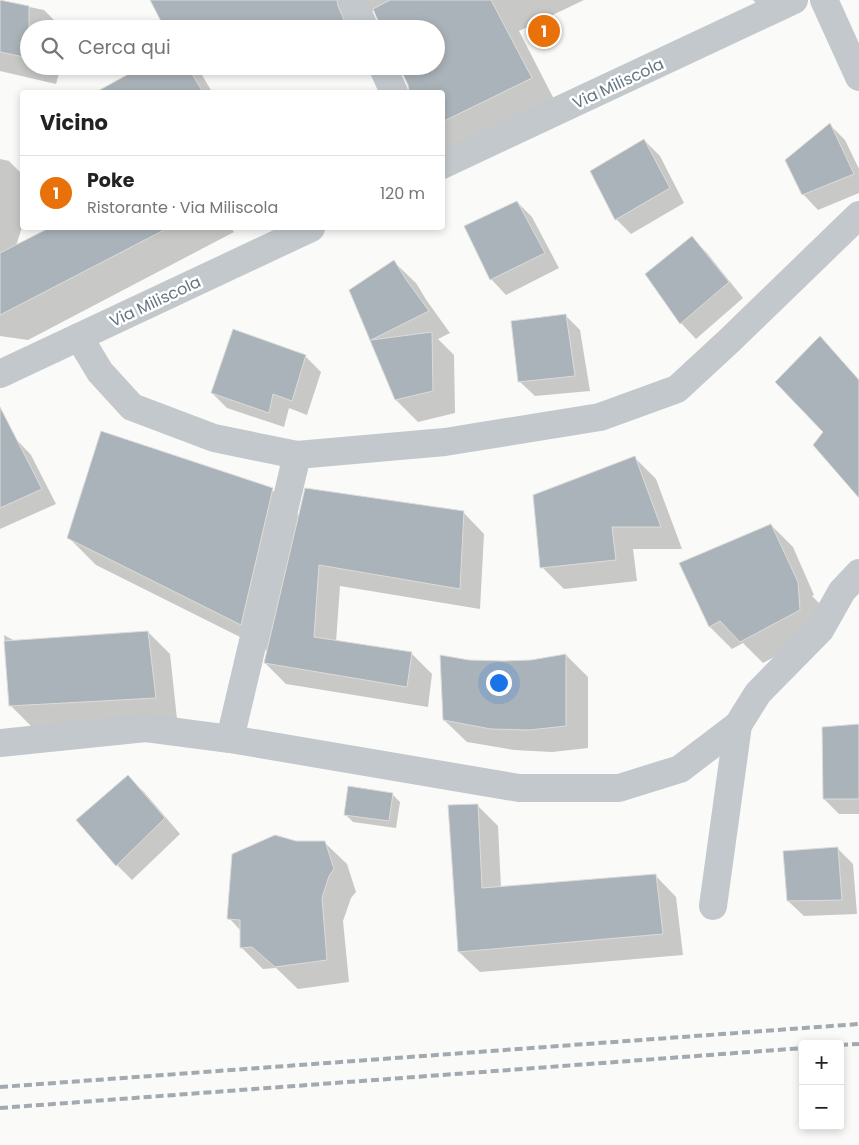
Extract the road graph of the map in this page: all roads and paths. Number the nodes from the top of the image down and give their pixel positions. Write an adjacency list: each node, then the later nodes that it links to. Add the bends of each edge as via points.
1 (352, 0): 4 (street)
2 (794, 0): 8 (street, Via Miliscola)
3 (824, 0): 6 (street)
4 (361, 20)
5 (386, 75): 7 (street)
6 (859, 77)
7 (393, 90)
8 (445, 164)
9 (859, 215): 14 (street, via 678,389 600,417 445,442)
10 (307, 230): 11 (street, Via Miliscola)
11 (79, 337): 12 (street, Via Miliscola); 14 (street, via 100,372 132,407 214,438)
12 (12, 361): 13 (street, Via Miliscola)
13 (0, 374)
14 (297, 455): 17 (street)
15 (859, 573): 16 (street, via 842,591 820,630 758,693)
16 (738, 725): 17 (street, via 680,769 619,788 519,788); 19 (street)
17 (230, 739): 18 (street, via 146,728)
18 (0, 743)
19 (713, 906)

